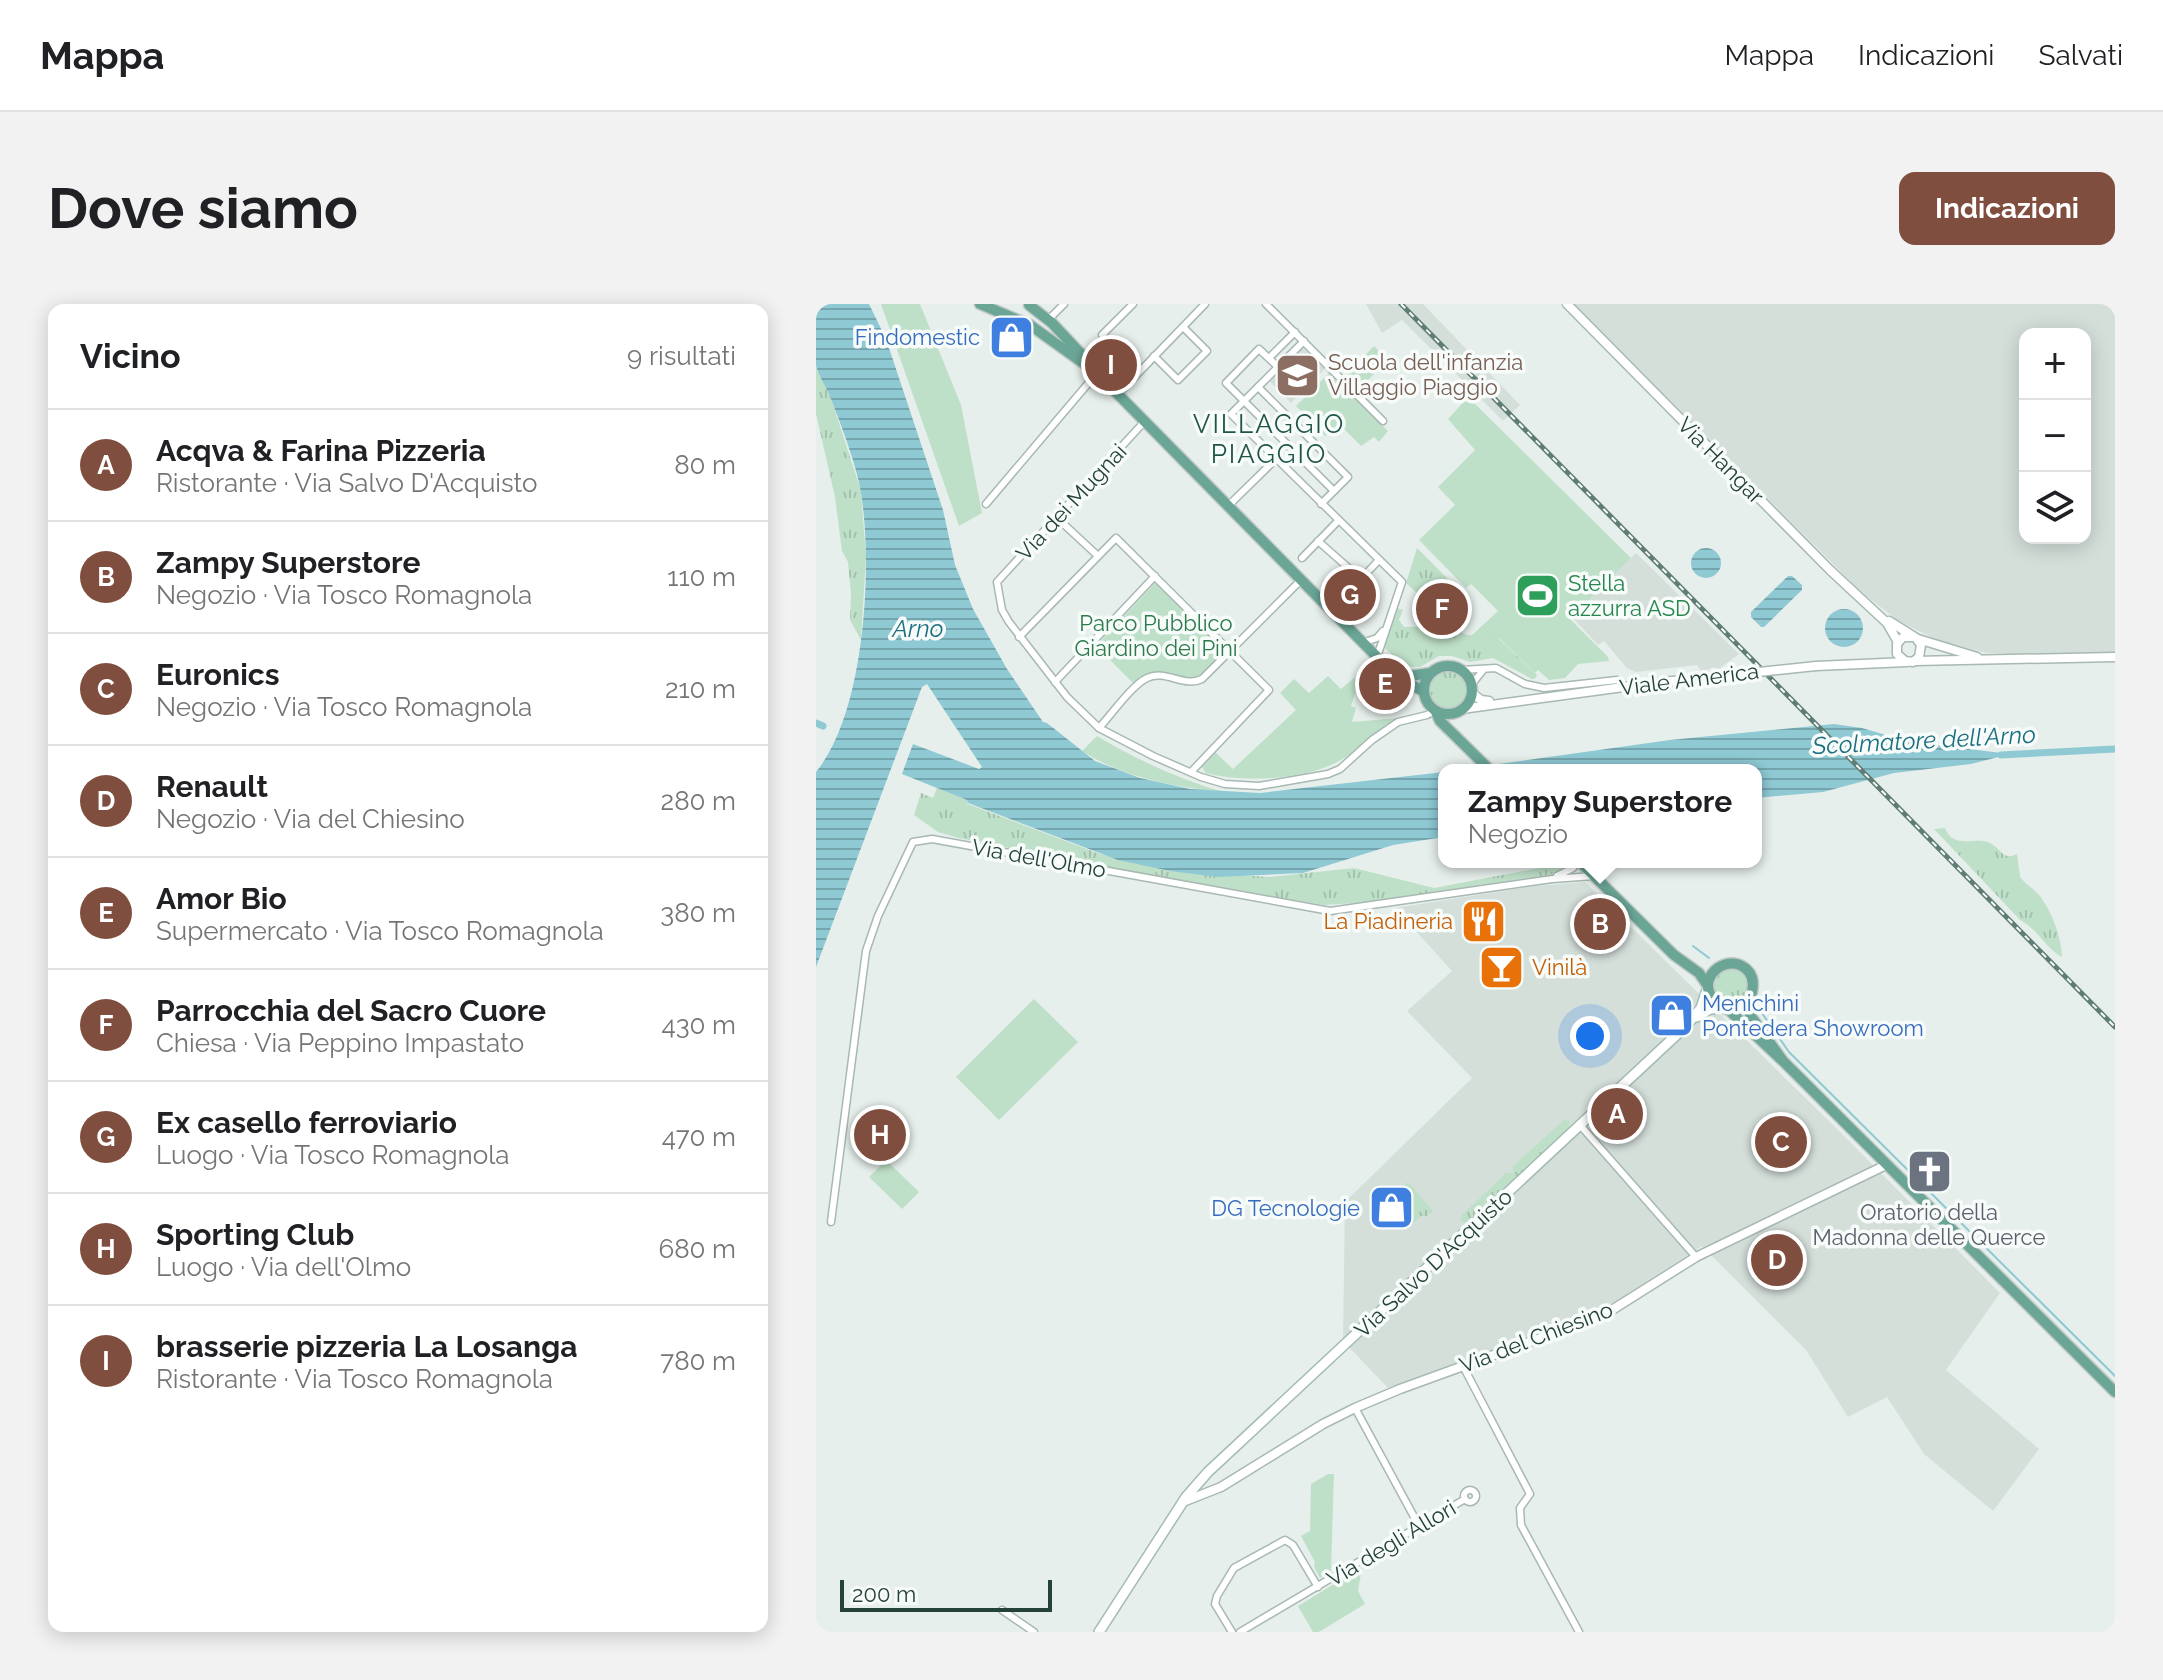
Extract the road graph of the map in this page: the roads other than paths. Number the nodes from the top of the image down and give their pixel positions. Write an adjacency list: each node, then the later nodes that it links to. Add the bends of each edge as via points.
1 (980, 304): 8 (main road)
2 (1029, 304): 8 (main road, via 1025,315); 9 (main road)
3 (1064, 304): 9 (street)
4 (1133, 304): 12 (street)
5 (1205, 304): 10 (street)
6 (1266, 304): 11 (street)
7 (1567, 304): 44 (street, Via Hangar)
8 (1010, 312): 17 (main road)
9 (1048, 320): 17 (main road)
10 (1183, 327): 14 (street); 14 (street, via 1207,351 1178,380)
11 (1295, 332): 13 (street); 15 (street)
12 (1102, 335)
13 (1304, 341): 16 (street); 23 (street)
14 (1154, 356): 19 (street)
15 (1269, 358): 16 (street); 20 (street, via 1259,349 1226,383)
16 (1278, 367): 18 (street)
17 (1097, 373): 19 (main road); 33 (street)
18 (1258, 387): 20 (street); 21 (street)
19 (1118, 394): 22 (main road)
20 (1244, 401): 24 (street); 26 (street, via 1231,414)
21 (1282, 411): 24 (street); 27 (street)
22 (1145, 421): 35 (main road); 36 (street, Via dei Mugnai)
23 (1383, 421)
24 (1268, 425): 25 (street)
25 (1278, 434): 26 (street); 28 (street)
26 (1265, 448): 29 (street)
27 (1323, 452): 30 (street); 32 (street, via 1348,477)
28 (1299, 455): 30 (street); 31 (street)
29 (1276, 459): 31 (street); 35 (street)
30 (1310, 466): 32 (street)
31 (1286, 469): 34 (street)
32 (1334, 491): 34 (street)
33 (986, 504)
34 (1321, 504): 37 (street)
35 (1229, 505): 43 (main road)
36 (1056, 517): 39 (street); 46 (street, Via dei Mugnai, via 997,582 1002,610)
37 (1338, 521): 38 (street); 41 (street)
38 (1318, 541): 40 (street); 41 (street, via 1361,579)
39 (1098, 556): 42 (street, via 1116,538); 46 (street)
40 (1302, 558)
41 (1378, 561): 45 (street, via 1402,582)
42 (1155, 576): 51 (street); 60 (street)
43 (1298, 576): 48 (main road); 51 (street); 62 (main road, via 1393,673)
44 (1878, 614): 47 (street, Via Hangar); 49 (street, Via Hangar)
45 (1387, 625): 48 (street, via 1379,637); 50 (street)
46 (1019, 637): 60 (street)
47 (1916, 638): 49 (street, Viale America, via 1903,637); 53 (street, Viale America); 55 (street, via 1922,651)
48 (1368, 641): 50 (main road)
49 (1897, 645): 54 (street, Viale America); 55 (street, via 1900,658)
50 (1379, 651): 58 (main road, via 1405,674)
51 (1230, 652): 66 (street, via 1197,682 1148,677); 69 (street, via 1269,690)
52 (2115, 657): 53 (street, Viale America)
53 (1989, 660): 55 (street, Viale America)
54 (1872, 662): 55 (street, Viale America); 63 (street, Viale America, bridge)
55 (1911, 662)
56 (1488, 668): 57 (street); 59 (street, via 1540,688); 61 (street, via 1478,674)
57 (1461, 670): 58 (main road, via 1445,666); 61 (main road)
58 (1430, 673): 62 (main road)
59 (1617, 680)
60 (1055, 682): 66 (street)
61 (1472, 688): 63 (street, via 1484,701); 64 (main road)
62 (1423, 691): 65 (main road)
63 (1506, 702): 64 (street, Viale America)
64 (1461, 710): 65 (main road); 67 (main road)
65 (1435, 712): 67 (main road); 69 (street, via 1398,722 1324,776 1244,786)
66 (1099, 728): 69 (street)
67 (1453, 732): 68 (main road)
68 (1484, 764)
69 (1191, 772)
70 (1573, 868): 74 (street, Via dell'Olmo)
71 (1585, 868): 73 (main road)
72 (1592, 868): 75 (main road, via 1683,957)
73 (1594, 876): 74 (street, Via dell'Olmo); 76 (main road, via 1699,973)
74 (1552, 879): 85 (street, Via dell'Olmo, via 1330,911 932,839 913,842 866,951)
75 (1717, 968): 76 (main road); 77 (main road, via 1733,963 1747,970 1753,983)
76 (1707, 991): 78 (main road); 81 (main road)
77 (1750, 997): 78 (main road, via 1740,1007); 82 (main road, via 1752,1019)
78 (1725, 1008): 79 (main road); 80 (main road)
79 (1699, 1016): 80 (main road, via 1719,1013); 81 (main road)
80 (1740, 1021): 82 (main road)
81 (1685, 1027): 83 (main road, Via Salvo D'Acquisto)
82 (1783, 1061): 84 (main road)
83 (1580, 1125): 86 (street); 91 (main road, Via Salvo D'Acquisto, via 1208,1472)
84 (1886, 1165): 86 (street, Via del Chiesino); 88 (main road)
85 (831, 1222)
86 (1696, 1257): 87 (street, Via del Chiesino, via 1604,1315)
87 (1463, 1366): 89 (street, Via del Chiesino); 99 (street, via 1530,1494 1520,1508 1521,1525)
88 (2115, 1392)
89 (1355, 1408): 91 (street, Via del Chiesino, via 1230,1482); 92 (street)
90 (1465, 1499): 92 (street, Via degli Allori)
91 (1183, 1502): 96 (main road, Via Salvo D'Acquisto)
92 (1419, 1526): 93 (street, Via degli Allori)
93 (1318, 1587): 97 (street, Via degli Allori, via 1285,1540 1234,1568 1217,1596 1215,1604); 98 (street, Via degli Allori)
94 (1002, 1610): 95 (street)
95 (1029, 1631)
96 (1099, 1632)
97 (1232, 1632)
98 (1240, 1632)
99 (1579, 1632)

